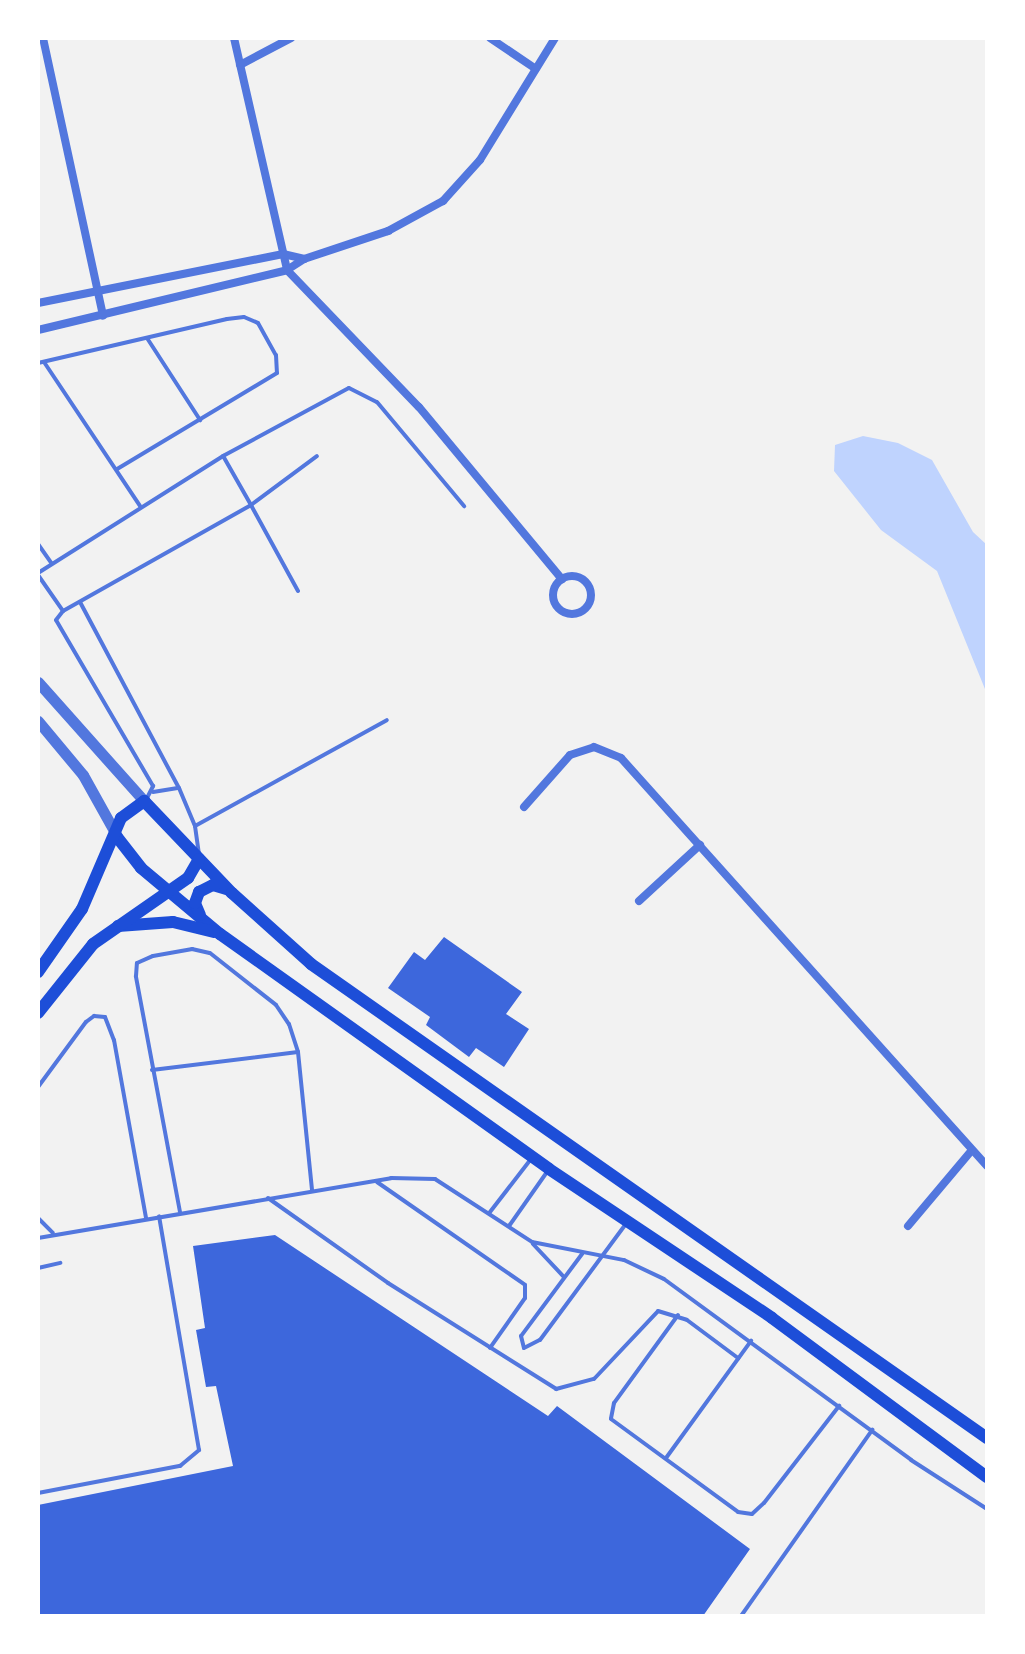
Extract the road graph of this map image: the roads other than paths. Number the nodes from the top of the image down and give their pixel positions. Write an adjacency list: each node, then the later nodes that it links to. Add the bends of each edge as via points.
1 (43, 38): 11 (street)
2 (234, 38): 6 (street)
3 (291, 38): 6 (street)
4 (490, 38): 7 (street)
5 (555, 38): 7 (street)
6 (240, 65): 8 (street)
7 (536, 69): 9 (street, via 480,160 443,201 388,231)
8 (283, 254): 9 (street); 10 (street); 11 (street)
9 (304, 259): 10 (street)
10 (287, 270): 13 (street); 27 (street, via 419,407)
11 (98, 291): 12 (street); 13 (street)
12 (38, 303)
13 (103, 316): 14 (street)
14 (38, 330)
15 (147, 338): 16 (lane); 17 (lane); 17 (lane, via 244,317 258,323 276,355 277,373)
16 (41, 362): 20 (lane)
17 (200, 420): 20 (lane)
18 (223, 456): 21 (lane); 22 (lane); 23 (lane, via 349,388 377,402)
19 (317, 456): 21 (lane)
20 (117, 469): 22 (lane)
21 (251, 505): 28 (lane); 29 (lane)
22 (140, 506): 25 (lane)
23 (464, 506)
24 (38, 544): 25 (lane)
25 (52, 564): 26 (lane)
26 (38, 574): 30 (lane)
27 (562, 579): 27 (street, via 555,586 555,605 563,612 582,612 589,604 588,585 571,576)
28 (298, 591)
29 (80, 602): 30 (lane); 34 (lane)
30 (63, 611): 35 (lane, via 58,627)
31 (38, 682): 35 (street)
32 (387, 720): 37 (lane)
33 (38, 721): 38 (street, via 83,775)
34 (179, 788): 35 (lane); 37 (lane)
35 (149, 797): 38 (main road, via 125,813); 40 (main road)
36 (524, 807): 39 (street, via 570,755 594,747 607,749 636,772)
37 (195, 826): 40 (lane)
38 (117, 837): 41 (main road); 47 (main road, via 82,909)
39 (700, 845): 43 (street); 52 (street)
40 (199, 859): 41 (main road, via 188,878); 42 (main road)
41 (168, 891): 44 (main road); 45 (main road)
42 (232, 893): 44 (main road, via 217,885 199,892 195,903); 81 (main road, via 311,964)
43 (639, 901)
44 (202, 919): 46 (main road)
45 (115, 926): 46 (main road, via 173,922); 48 (main road, via 75,962)
46 (220, 934): 53 (main road)
47 (38, 972)
48 (38, 1013)
49 (298, 1052): 50 (lane); 50 (lane, via 276,1005 210,953 192,949 137,963); 57 (lane)
50 (152, 1070): 59 (lane)
51 (38, 1087): 63 (lane, via 86,1022 105,1017 114,1040)
52 (972, 1150): 54 (street); 66 (street)
53 (533, 1158): 55 (main road); 60 (lane)
54 (987, 1166)
55 (549, 1169): 64 (main road); 65 (lane)
56 (375, 1181): 57 (lane); 60 (lane, via 435,1179); 77 (lane, via 525,1285 525,1298)
57 (312, 1191): 58 (lane)
58 (268, 1198): 59 (lane); 77 (lane)
59 (180, 1212): 61 (lane)
60 (490, 1212): 65 (lane)
61 (159, 1216): 63 (lane); 84 (lane, via 199,1450 180,1466)
62 (38, 1218): 67 (lane)
63 (146, 1218): 67 (lane)
64 (627, 1223): 71 (lane); 83 (main road, via 772,1318)
65 (509, 1226): 69 (lane)
66 (908, 1226)
67 (54, 1234): 68 (lane)
68 (38, 1238)
69 (532, 1242): 70 (lane); 74 (lane)
70 (583, 1253): 71 (lane); 74 (lane)
71 (602, 1255): 74 (lane, via 540,1340 524,1348 521,1336); 76 (lane, via 638,1264 664,1279)
72 (60, 1263): 73 (lane)
73 (38, 1268)
74 (564, 1277)
75 (678, 1315): 77 (lane, via 652,1313 594,1379 572,1389 556,1389); 78 (lane); 82 (lane, via 609,1415 614,1424)
76 (751, 1341): 78 (lane); 79 (lane)
77 (490, 1349)
78 (738, 1358): 82 (lane)
79 (839, 1406): 80 (lane); 82 (lane, via 764,1503 748,1515)
80 (872, 1430): 85 (lane); 86 (lane)
81 (987, 1438)
82 (666, 1459)
83 (987, 1477)
84 (38, 1493)
85 (987, 1509)
86 (741, 1616)

